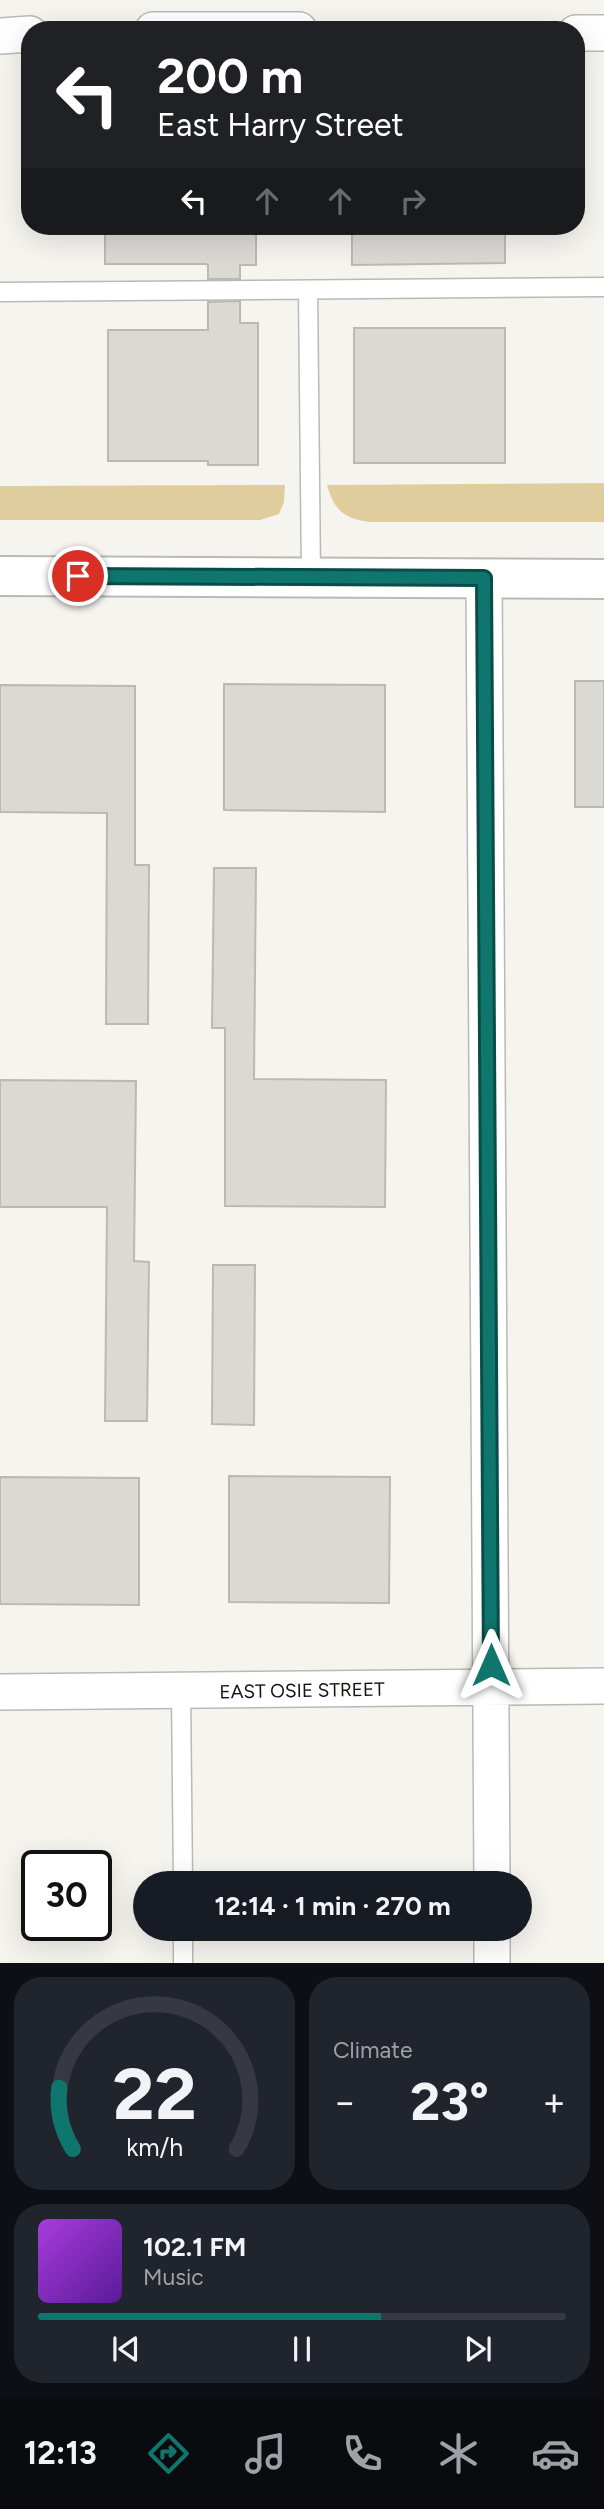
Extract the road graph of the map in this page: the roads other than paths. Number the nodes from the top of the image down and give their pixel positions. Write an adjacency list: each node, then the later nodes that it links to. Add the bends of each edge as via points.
1 (170, 19): 2 (street)
2 (193, 21)
3 (585, 33): 4 (street)
4 (604, 33)
5 (21, 35): 6 (street)
6 (0, 36)
7 (604, 288): 8 (lane)
8 (308, 290): 9 (lane); 11 (lane)
9 (0, 292)
10 (0, 576): 11 (main road)
11 (311, 578): 12 (main road)
12 (484, 578): 13 (main road); 15 (street)
13 (604, 579)
14 (604, 1686): 15 (street, EAST OSIE STREET)
15 (491, 1688): 16 (street, EAST OSIE STREET); 19 (street)
16 (181, 1691): 17 (street, EAST OSIE STREET); 18 (lane)
17 (0, 1692)
18 (183, 1871)
19 (492, 1871)
20 (183, 1941): 22 (lane)
21 (492, 1941): 23 (street)
22 (183, 1963)
23 (492, 1963)

